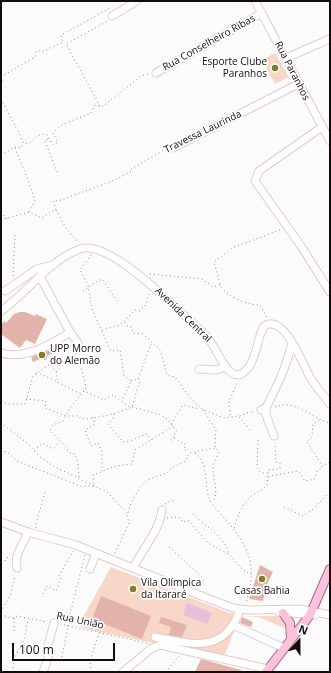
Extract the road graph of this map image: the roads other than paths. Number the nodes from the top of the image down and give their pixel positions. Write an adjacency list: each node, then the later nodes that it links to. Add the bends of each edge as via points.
1 (137, 1): 4 (street)
2 (255, 1): 3 (street, Rua Paranhos)
3 (262, 13): 6 (street, Rua Paranhos); 7 (street, Rua Conselheiro Ribas)
4 (110, 15)
5 (330, 39): 6 (street)
6 (286, 58): 8 (street, Rua Paranhos)
7 (156, 73)
8 (298, 84): 9 (street, Rua Paranhos); 11 (street, Travessa Laurinda)
9 (322, 127): 10 (street, Rua Paranhos); 15 (street, via 258,171 255,181)
10 (330, 141)
11 (173, 148)
12 (53, 266): 13 (street); 14 (street, via 37,269); 21 (street, Avenida Central, via 68,255 85,248 96,250 141,276 208,338)
13 (40, 277): 16 (street); 17 (street)
14 (5, 291)
15 (330, 292)
16 (1, 311)
17 (72, 334): 19 (street); 20 (street, via 23,354)
18 (292, 342): 21 (street, Avenida Central, via 280,327 270,323 262,329 249,368 240,375 233,374); 23 (street, via 311,379); 24 (street, via 285,369 264,410)
19 (78, 343)
20 (1, 352)
21 (226, 367): 22 (street, via 216,370)
22 (199, 369)
23 (330, 404)
24 (274, 436)
25 (162, 510): 31 (street, via 152,537)
26 (1, 522): 27 (street)
27 (31, 533): 28 (street); 29 (street, via 19,551)
28 (96, 553): 30 (street); 31 (street)
29 (17, 568)
30 (90, 568)
31 (133, 568): 34 (street, via 198,595)
32 (330, 569): 35 (main road)
33 (274, 608): 34 (street); 35 (street); 36 (street)
34 (242, 609): 39 (street)
35 (311, 612): 36 (street); 37 (street); 41 (main road)
36 (283, 613): 41 (main road, via 290,623)
37 (327, 614)
38 (54, 623): 44 (street)
39 (233, 625): 40 (street, via 219,639 204,644); 42 (street)
40 (155, 637)
41 (291, 639): 42 (main road)
42 (284, 648): 43 (main road)
43 (267, 670): 45 (street, via 157,646)
44 (43, 672)
45 (123, 672)

